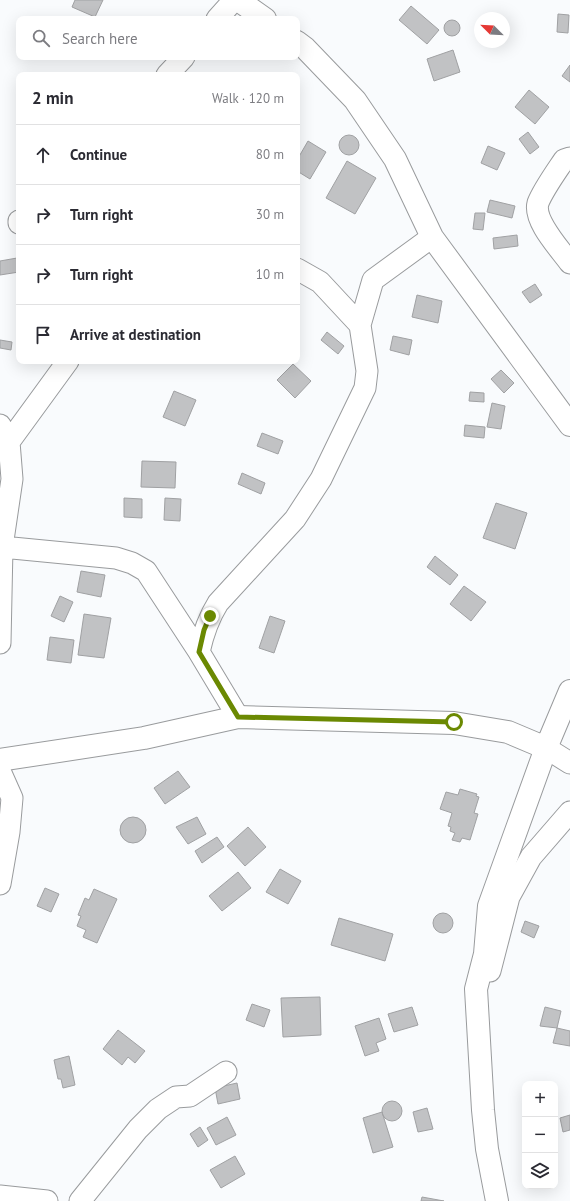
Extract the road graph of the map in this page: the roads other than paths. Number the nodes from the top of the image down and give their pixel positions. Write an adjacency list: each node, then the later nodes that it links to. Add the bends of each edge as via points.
1 (234, 0): 3 (street)
2 (238, 0): 4 (street)
3 (220, 16)
4 (261, 16)
5 (300, 44): 9 (street, via 355,100 395,159)
6 (181, 60): 7 (street)
7 (170, 72)
8 (570, 158): 10 (street, via 564,160 538,204 538,215 544,228)
9 (432, 236): 12 (street, via 373,280); 14 (street)
10 (570, 263)
11 (300, 271): 12 (street, via 320,282)
12 (360, 325): 18 (street, via 367,371 365,388 321,479 295,519 218,603 204,630)
13 (65, 364): 15 (street)
14 (570, 425)
15 (5, 434): 16 (street, via 12,479)
16 (2, 547): 17 (street); 18 (street, via 116,558 132,563 146,571)
17 (0, 643)
18 (199, 652): 20 (street)
19 (570, 691): 21 (street)
20 (238, 717): 21 (street, via 454,722 508,732); 22 (street, via 144,738)
21 (546, 748): 23 (street); 27 (street, via 489,906 485,954 476,989)
22 (0, 760)
23 (570, 763)
24 (0, 770): 26 (street, via 12,798)
25 (570, 812): 27 (street, via 531,857 509,897)
26 (0, 884)
27 (477, 1006): 32 (street, via 483,1110)
28 (226, 1072): 31 (street, via 190,1096 176,1097 158,1109 138,1129)
29 (0, 1196): 30 (street)
30 (47, 1201)
31 (80, 1201)
32 (497, 1201)

